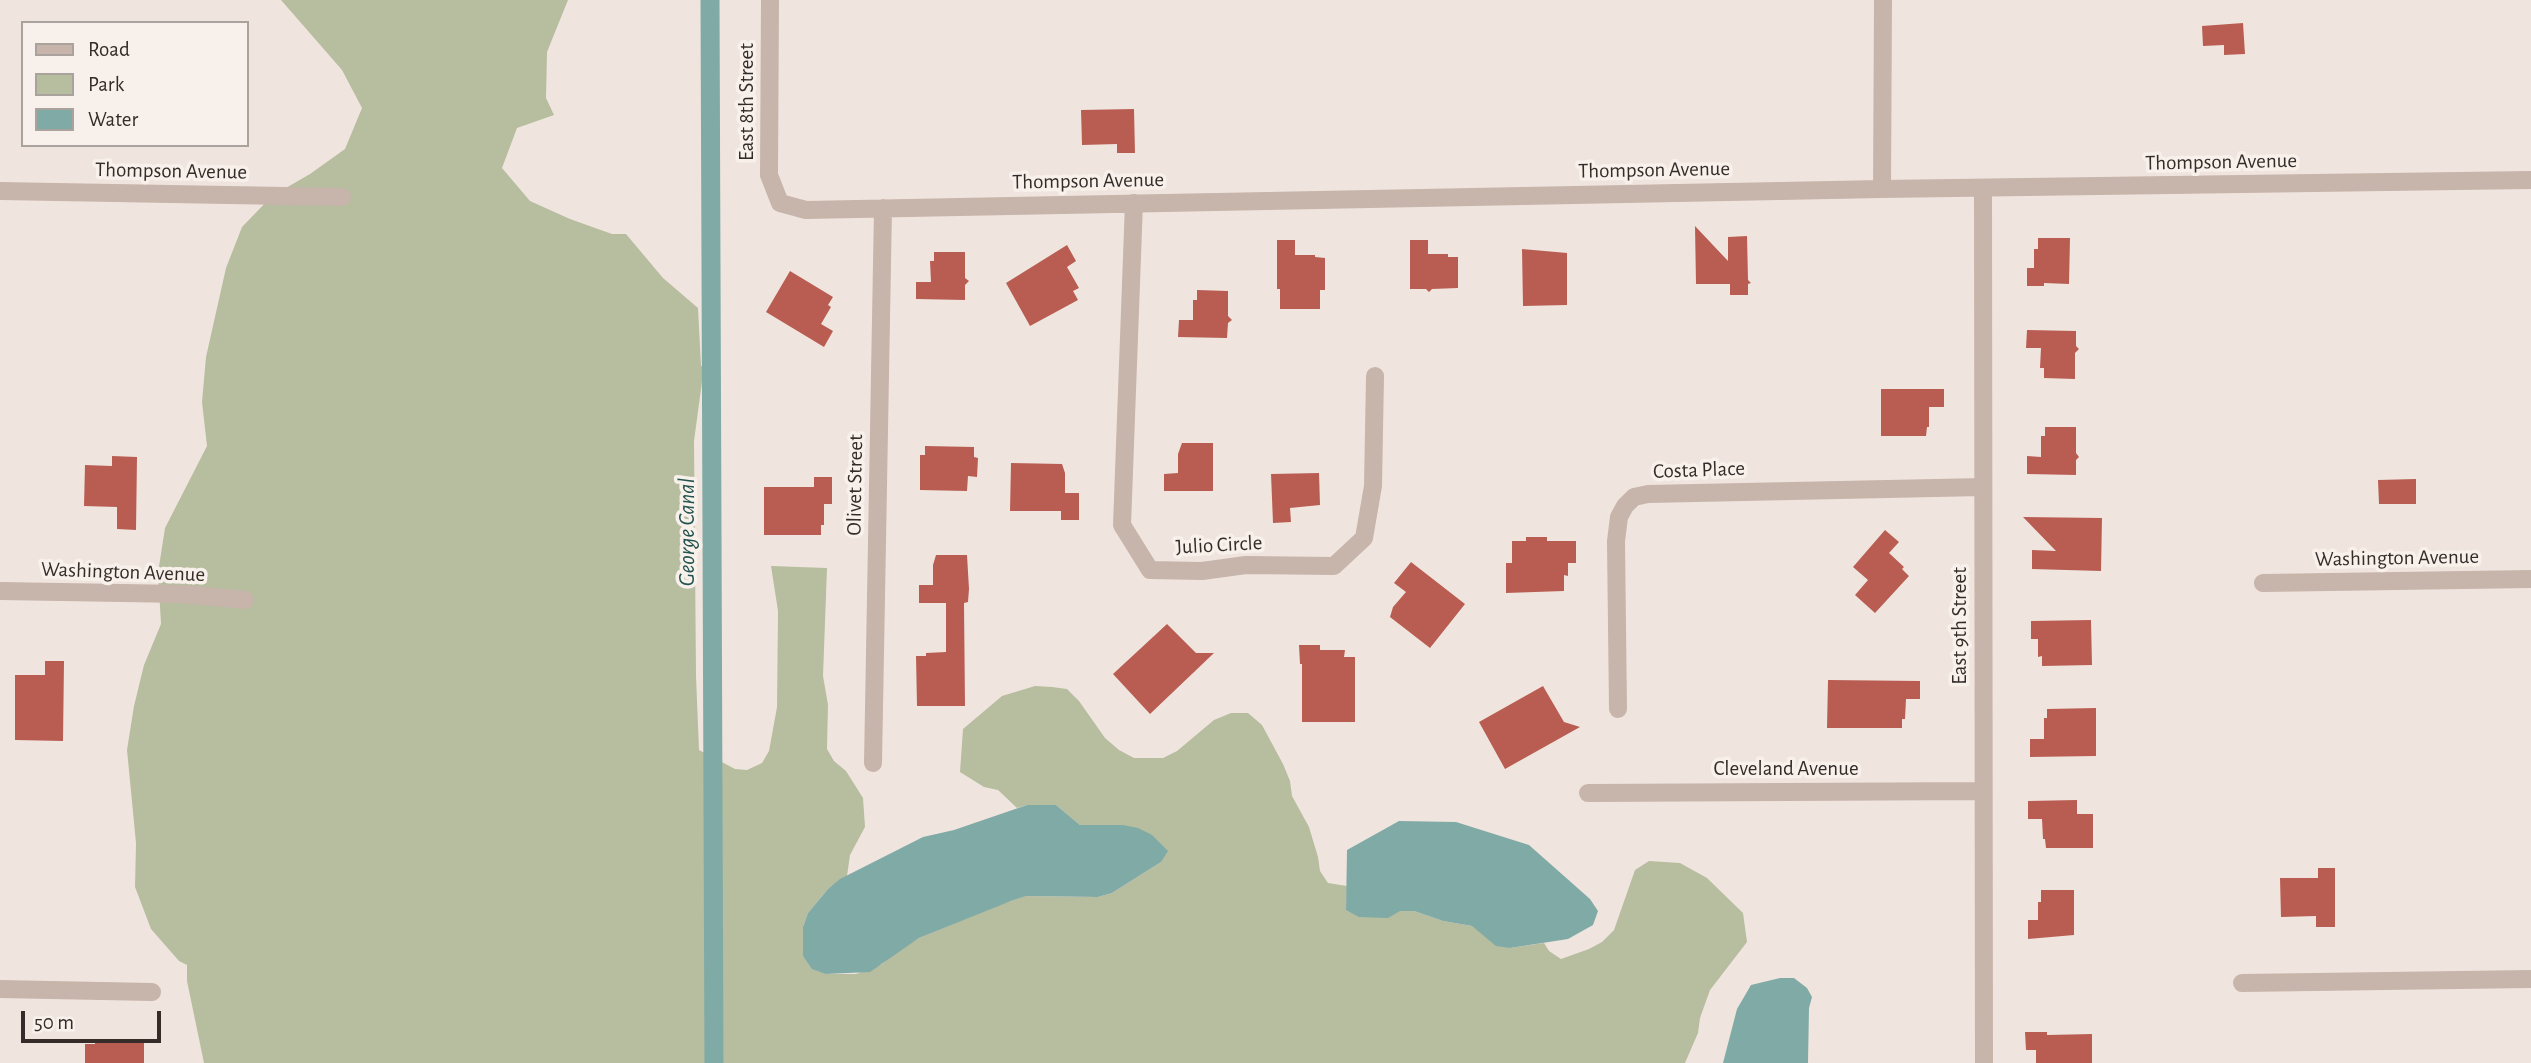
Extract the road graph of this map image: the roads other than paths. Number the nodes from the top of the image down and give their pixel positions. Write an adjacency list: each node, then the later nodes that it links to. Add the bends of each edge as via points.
1 (770, 0): 8 (street, East 8th Street, via 769,175)
2 (1883, 0): 4 (street)
3 (2531, 180): 5 (street, Thompson Avenue)
4 (1882, 188): 5 (street, Thompson Avenue); 9 (street, Thompson Avenue)
5 (1983, 188): 12 (street, East 9th Street)
6 (0, 191): 7 (street, Thompson Avenue)
7 (342, 197)
8 (780, 203): 10 (street, Thompson Avenue, via 806,210)
9 (1134, 203): 10 (street, Thompson Avenue); 11 (street, Julio Circle, via 1122,525 1150,570 1335,566 1364,538 1373,486)
10 (883, 208): 18 (street, Olivet Street)
11 (1375, 376)
12 (1983, 487): 17 (street, Costa Place, via 1648,494 1634,498 1619,517 1616,541); 19 (street, East 9th Street)
13 (2531, 579): 14 (street, Washington Avenue)
14 (2263, 583)
15 (0, 591): 16 (street, Washington Avenue, via 182,594)
16 (245, 600)
17 (1618, 709)
18 (873, 764)
19 (1983, 791): 20 (street, Cleveland Avenue); 25 (street, East 9th Street)
20 (1588, 793)
21 (2531, 979): 22 (street)
22 (2242, 983)
23 (0, 989): 24 (street)
24 (152, 992)
25 (1984, 1063)

